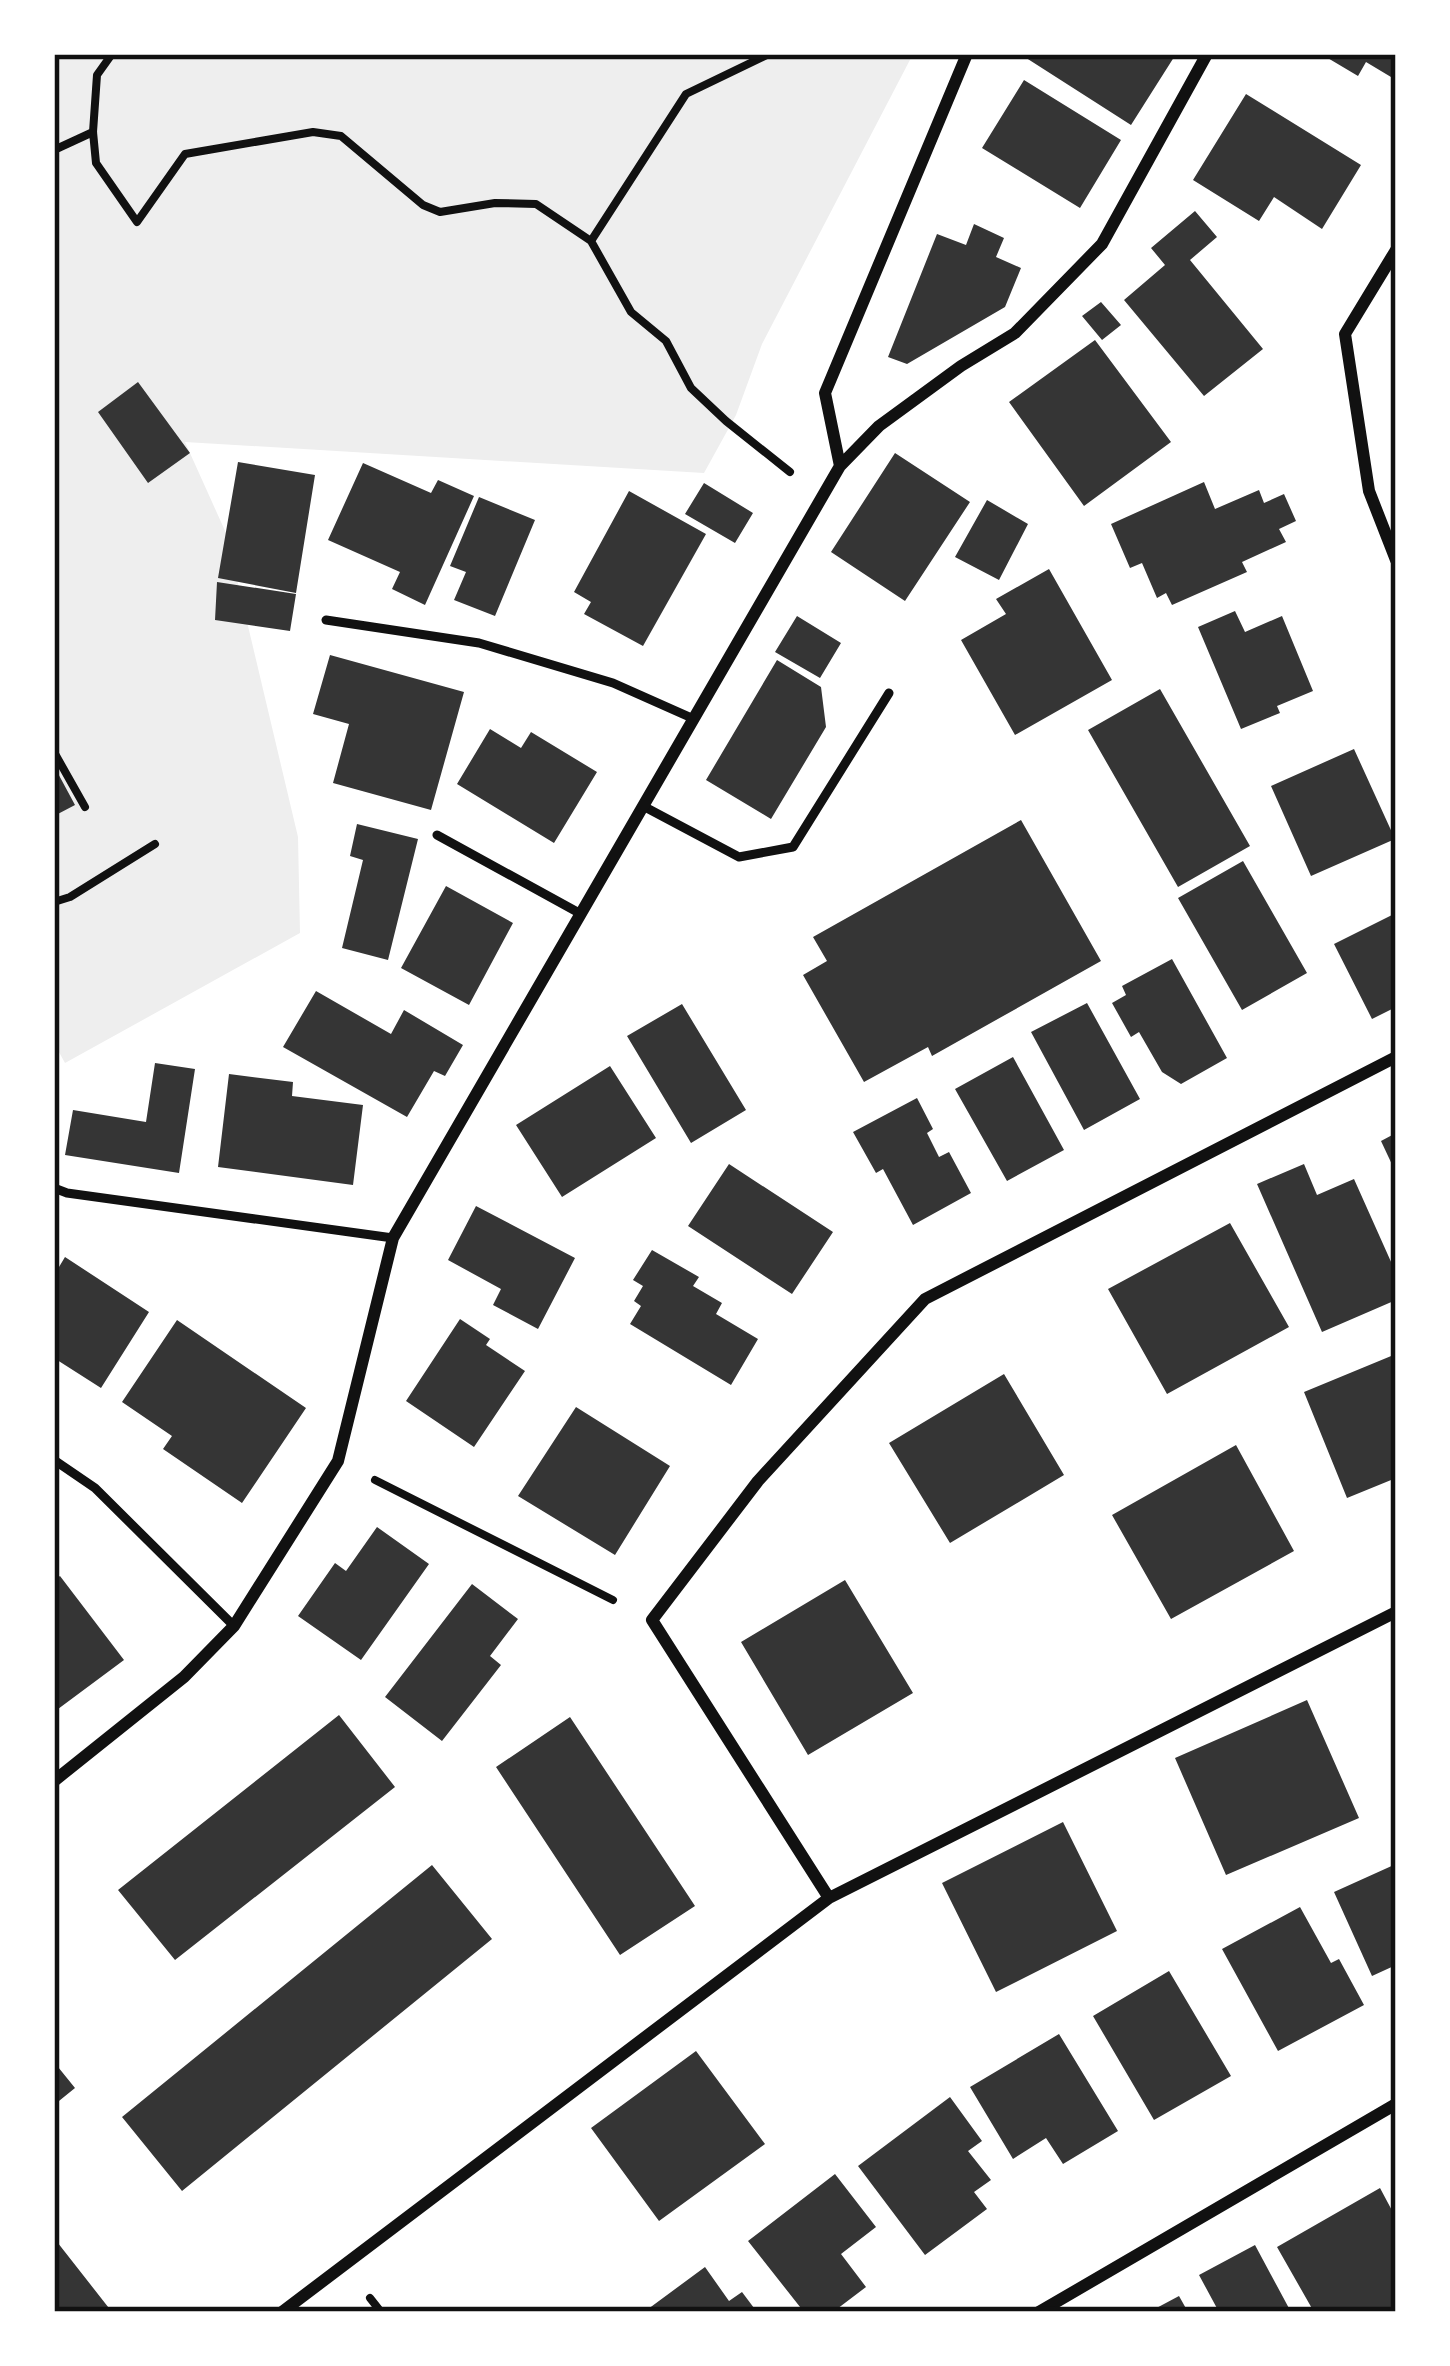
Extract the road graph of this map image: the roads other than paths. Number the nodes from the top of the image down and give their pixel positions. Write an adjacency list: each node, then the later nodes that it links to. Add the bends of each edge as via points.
1 (967, 54): 4 (street, via 825,393)
2 (1207, 54): 4 (street, via 1102,244 1016,333 878,426)
3 (1396, 250): 5 (street, via 1345,334 1369,490)
4 (840, 466): 8 (street)
5 (1396, 560)
6 (326, 620): 8 (lane, via 479,643 613,683)
7 (889, 693): 9 (lane, via 793,847 739,857)
8 (694, 719): 9 (street)
9 (644, 806): 11 (street)
10 (437, 835): 11 (lane)
11 (580, 914): 14 (street)
12 (1396, 1057): 19 (street, via 925,1299 758,1481 652,1620)
13 (54, 1188): 14 (lane)
14 (393, 1238): 17 (street, via 338,1461)
15 (54, 1460): 17 (lane, via 95,1488)
16 (1396, 1612): 19 (street)
17 (234, 1626): 18 (street, via 184,1678)
18 (54, 1781)
19 (829, 1898): 21 (street)
20 (1396, 2104): 22 (street)
21 (282, 2312)
22 (1039, 2312)

